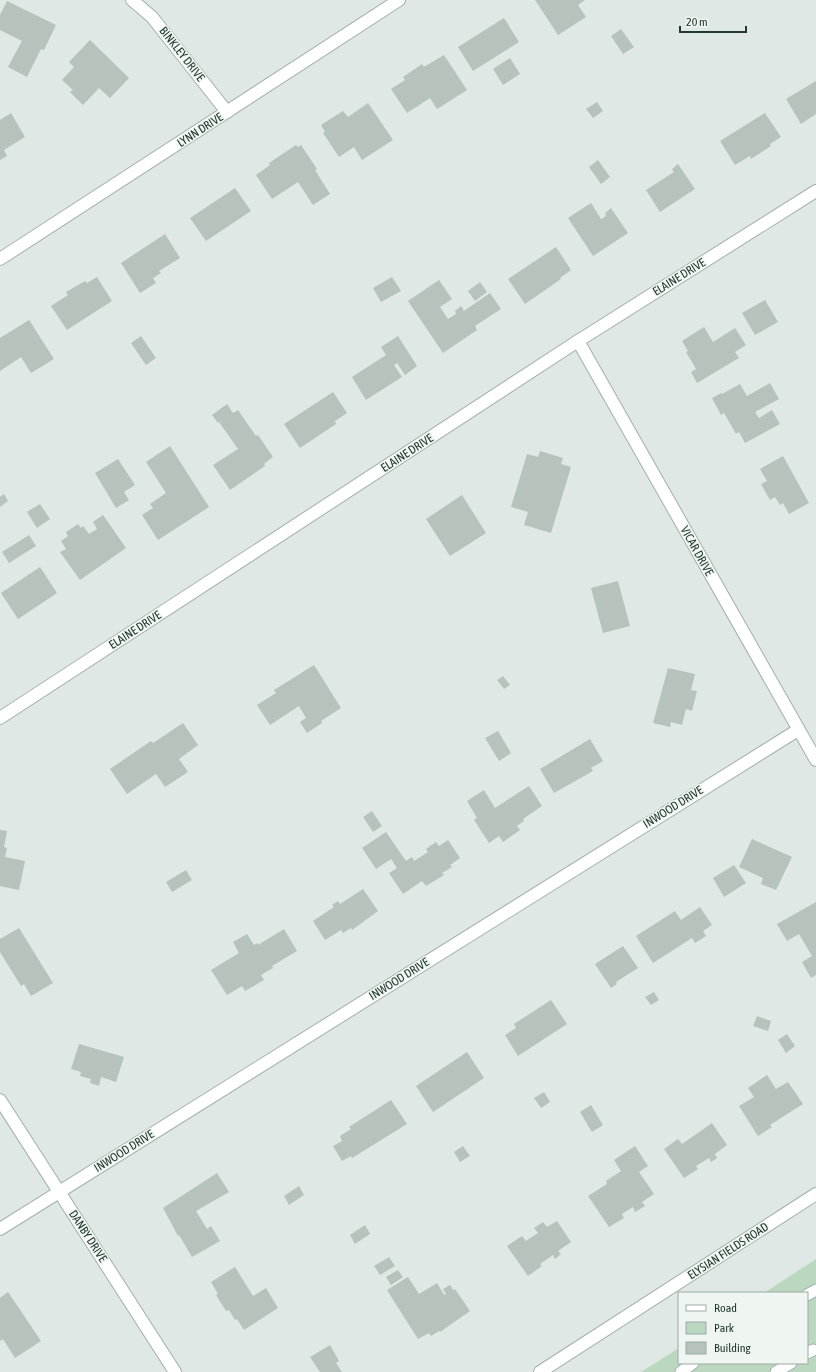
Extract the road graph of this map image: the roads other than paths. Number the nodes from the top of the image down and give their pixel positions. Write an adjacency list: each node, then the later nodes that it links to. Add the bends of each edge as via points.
1 (132, 0): 3 (street, BINKLEY DRIVE, via 152,17)
2 (399, 0): 3 (street, LYNN DRIVE)
3 (227, 112): 5 (street, LYNN DRIVE)
4 (816, 191): 6 (street, ELAINE DRIVE)
5 (0, 259)
6 (578, 341): 7 (street, ELAINE DRIVE); 8 (street, VICAR DRIVE)
7 (0, 718)
8 (798, 730): 9 (street, VICAR DRIVE); 11 (street, INWOOD DRIVE)
9 (816, 760)
10 (0, 1100): 11 (street, DANBY DRIVE)
11 (59, 1192): 13 (street, INWOOD DRIVE); 16 (street, DANBY DRIVE)
12 (816, 1194): 17 (street, ELYSIAN FIELDS ROAD)
13 (0, 1229)
14 (692, 1364): 18 (lane)
15 (789, 1364): 19 (lane)
16 (175, 1372)
17 (540, 1372)
18 (681, 1372)
19 (776, 1372)

